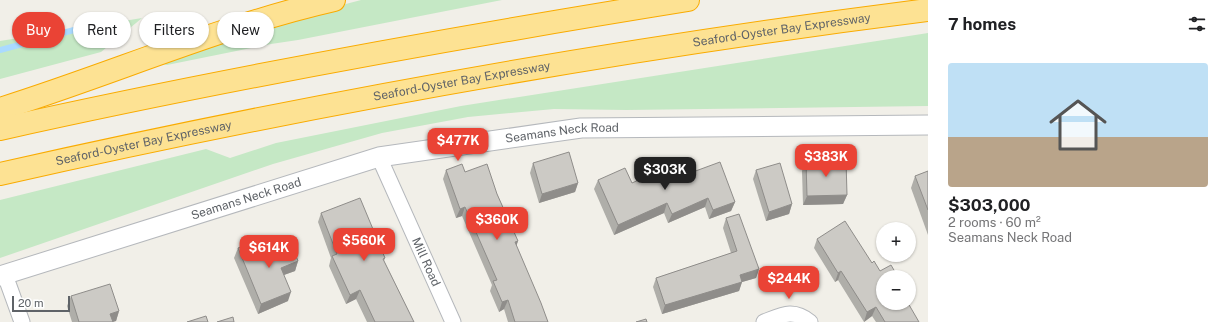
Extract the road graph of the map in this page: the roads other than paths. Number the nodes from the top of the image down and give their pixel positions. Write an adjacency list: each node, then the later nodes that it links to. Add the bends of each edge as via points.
1 (334, 0): 4 (highway, via 302,7 204,37)
2 (688, 0): 6 (highway, via 432,42)
3 (928, 10): 8 (highway, Seaford-Oyster Bay Expressway, via 755,34 440,86 94,153)
4 (0, 109)
5 (928, 125): 7 (street, Seamans Neck Road, via 581,128)
6 (0, 129)
7 (379, 157): 9 (street, Seamans Neck Road); 11 (street, Mill Road)
8 (0, 174)
9 (2, 276): 10 (street)
10 (22, 322)
11 (453, 322)
12 (764, 322): 13 (street, via 786,313 801,315)
13 (810, 322)

